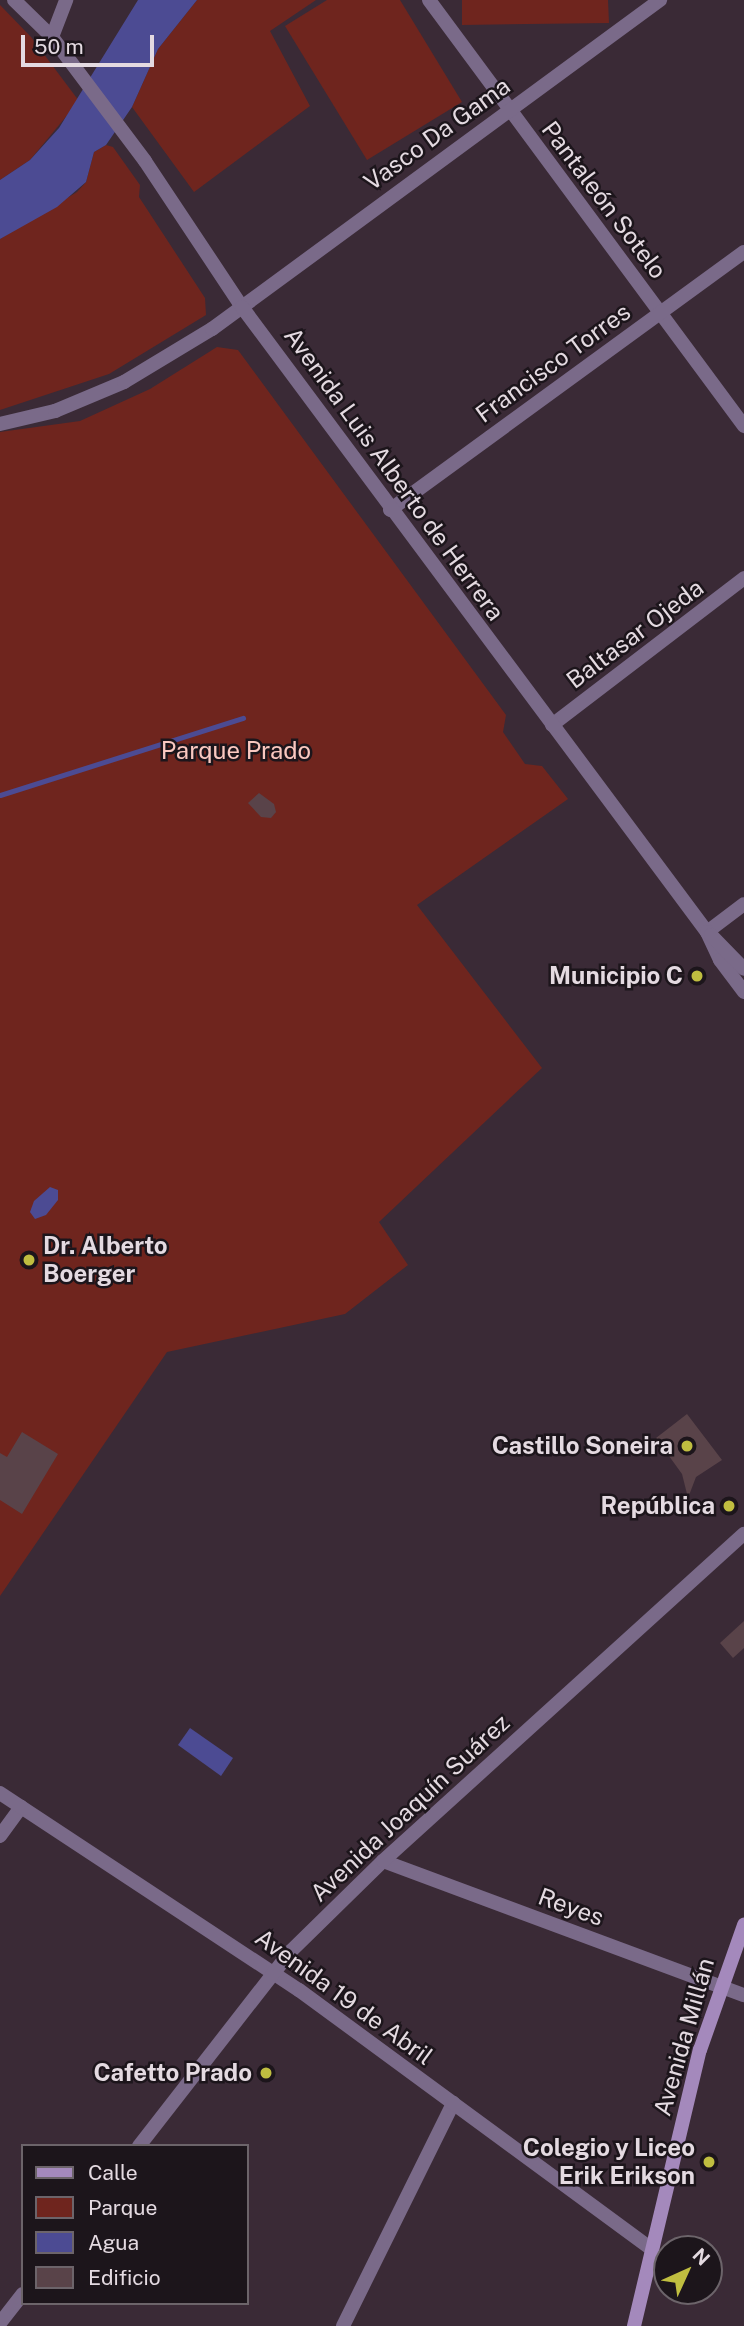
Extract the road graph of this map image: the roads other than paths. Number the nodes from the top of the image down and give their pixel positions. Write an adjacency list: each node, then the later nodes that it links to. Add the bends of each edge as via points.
1 (14, 0): 5 (street, Avenida Luis Alberto de Herrera)
2 (66, 0): 5 (street)
3 (429, 0): 6 (street, Pantaleón Sotelo)
4 (660, 0): 6 (street, Vasco Da Gama)
5 (52, 37): 8 (street, Avenida Luis Alberto de Herrera, via 145,161)
6 (508, 110): 8 (street, Vasco Da Gama); 9 (street, Pantaleón Sotelo)
7 (744, 252): 9 (street, Francisco Torres)
8 (242, 307): 10 (street, Vasco Da Gama, via 124,382 55,411); 12 (street, Avenida Luis Alberto de Herrera)
9 (661, 313): 11 (street, Pantaleón Sotelo); 12 (street, Francisco Torres)
10 (0, 424)
11 (744, 426)
12 (390, 510): 14 (street, Avenida Luis Alberto de Herrera)
13 (744, 578): 14 (street, Baltasar Ojeda)
14 (552, 725): 16 (street, Avenida Luis Alberto de Herrera)
15 (744, 905): 16 (street)
16 (708, 932): 17 (street, Avenida Luis Alberto de Herrera); 18 (street, Avenida Luis Alberto de Herrera, via 720,960)
17 (744, 969)
18 (744, 992)
19 (744, 1534): 23 (street, Avenida Joaquín Suárez)
20 (0, 1793): 21 (street, Avenida 19 de Abril)
21 (21, 1807): 22 (street); 25 (street, Avenida 19 de Abril)
22 (0, 1836)
23 (383, 1861): 25 (street, Avenida Joaquín Suárez); 26 (street, Reyes)
24 (744, 1925): 26 (main road, Avenida Millán)
25 (274, 1973): 28 (street, Avenida 19 de Abril); 29 (street, Avenida Joaquín Suárez)
26 (719, 1986): 27 (street, Reyes); 30 (main road, Avenida Millán)
27 (744, 1995)
28 (453, 2103): 30 (street, Avenida 19 de Abril); 33 (street)
29 (141, 2144)
30 (652, 2249): 34 (main road, Avenida Millán)
31 (21, 2297): 32 (street)
32 (0, 2323)
33 (344, 2326)
34 (634, 2326)

